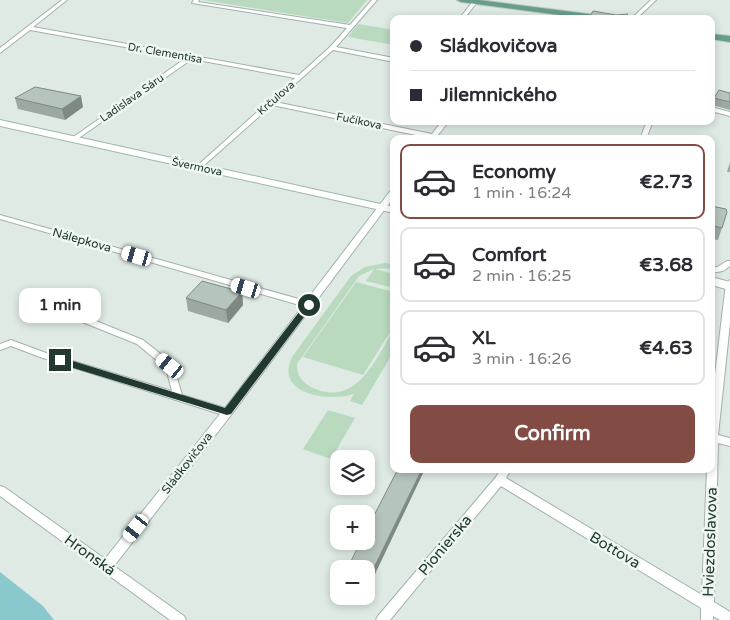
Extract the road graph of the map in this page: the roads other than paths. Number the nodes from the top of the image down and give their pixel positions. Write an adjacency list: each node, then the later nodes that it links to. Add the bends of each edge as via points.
1 (65, 0): 8 (street)
2 (70, 0): 8 (street)
3 (197, 0): 12 (street, via 194,3)
4 (375, 0): 12 (street, Krčulova)
5 (461, 0): 7 (main road)
6 (654, 0): 11 (street)
7 (476, 1): 9 (street); 10 (main road)
8 (60, 5): 13 (street)
9 (464, 15)
10 (582, 15)
11 (637, 15)
12 (351, 27): 16 (street, Krčulova)
13 (29, 28): 17 (street); 18 (street, Dr. Clementisa)
14 (715, 37): 15 (main road)
15 (730, 39)
16 (332, 48): 19 (street); 20 (street, Krčulova)
17 (0, 51)
18 (191, 58): 20 (street, Dr. Clementisa); 28 (street, Ladislava Sáru)
19 (390, 59)
20 (300, 77): 21 (street, Krčulova)
21 (271, 103): 26 (street, Fučíkova); 29 (street, Krčulova)
22 (715, 110): 23 (street)
23 (730, 114)
24 (0, 123): 28 (street, Švermova)
25 (443, 125): 27 (street)
26 (419, 135)
27 (435, 135)
28 (74, 139): 29 (street, Švermova)
29 (199, 167): 30 (street, Švermova)
30 (388, 209): 36 (street, Sládkovičova)
31 (0, 217): 36 (street, Nálepkova)
32 (730, 263): 33 (street)
33 (715, 270)
34 (715, 283): 35 (street)
35 (730, 285): 41 (street, Hviezdoslavova)
36 (309, 305): 40 (street, Sládkovičova)
37 (78, 317): 39 (street, via 140,342 170,366)
38 (0, 347): 39 (street, via 10,343)
39 (178, 397): 40 (street)
40 (227, 412): 48 (street, Sládkovičova)
41 (715, 412)
42 (715, 438): 43 (street)
43 (730, 442)
44 (504, 473): 46 (street, Pionierska)
45 (711, 473): 49 (street, Hviezdoslavova)
46 (500, 480): 49 (street, Bottova); 52 (street, Pionierska)
47 (0, 490): 48 (street, Hronská)
48 (106, 567): 51 (street, Hronská)
49 (708, 606): 50 (street, Bottova); 53 (street, Hviezdoslavova)
50 (730, 619)
51 (180, 620)
52 (382, 620)
53 (707, 620)

